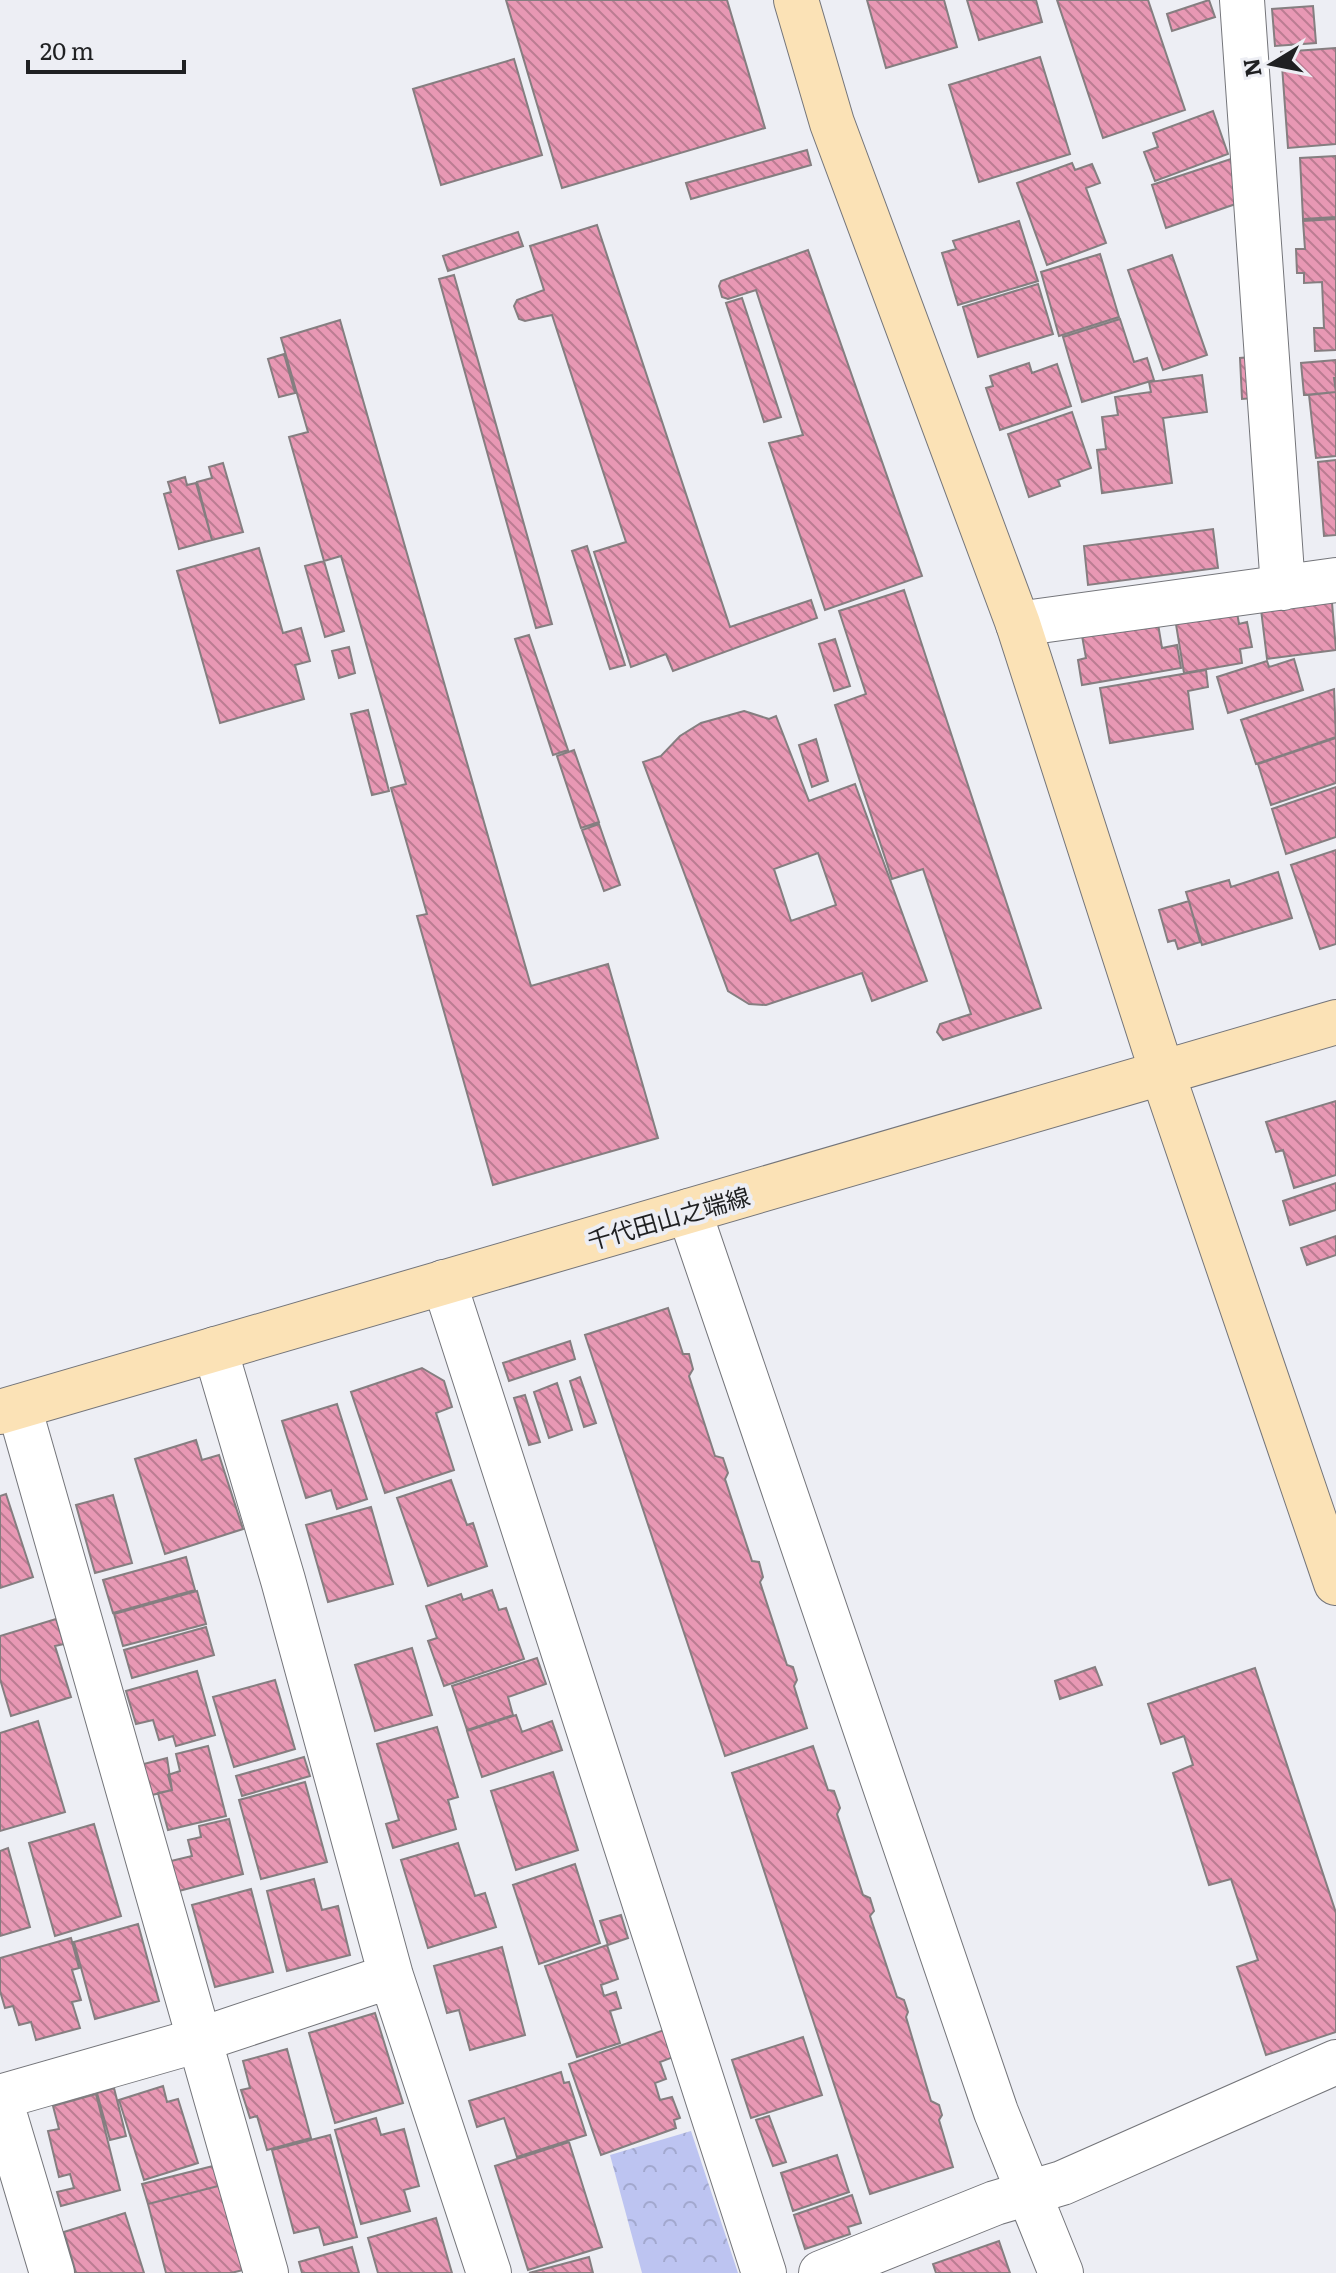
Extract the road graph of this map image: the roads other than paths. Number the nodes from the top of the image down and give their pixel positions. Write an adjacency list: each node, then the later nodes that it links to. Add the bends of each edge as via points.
1 (796, 0): 5 (street, via 832,123)
2 (1242, 0): 4 (street)
3 (1336, 580): 4 (street)
4 (1283, 588): 5 (street)
5 (1018, 624): 7 (street)
6 (1336, 1022): 7 (street, 千代田山之端線)
7 (1162, 1072): 8 (street, 千代田山之端線); 12 (street)
8 (689, 1211): 9 (street, 千代田山之端線); 17 (street)
9 (444, 1282): 10 (street, 千代田山之端線); 21 (street)
10 (215, 1349): 11 (street, 千代田山之端線); 13 (street)
11 (10, 1409): 14 (street)
12 (1336, 1583)
13 (391, 1976): 14 (street); 20 (street)
14 (199, 2040): 16 (street); 19 (street)
15 (1336, 2062): 17 (street)
16 (0, 2098): 18 (street)
17 (1027, 2194): 22 (street); 23 (street)
18 (52, 2273)
19 (266, 2273)
20 (489, 2273)
21 (764, 2273)
22 (821, 2273)
23 (1061, 2273)

